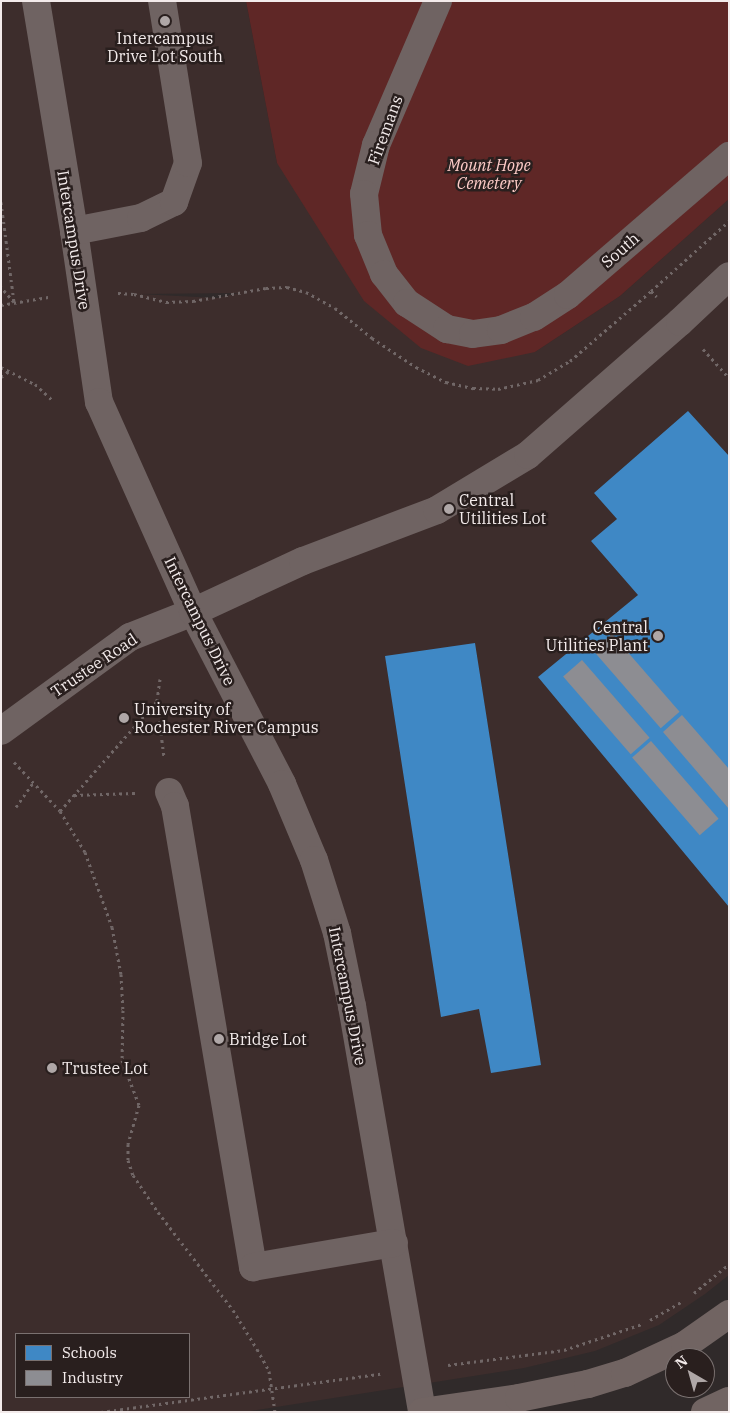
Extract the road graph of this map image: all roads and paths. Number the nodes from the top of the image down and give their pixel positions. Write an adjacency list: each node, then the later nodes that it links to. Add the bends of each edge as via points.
1 (36, 1): 7 (street, Intercampus Drive)
2 (162, 1): 7 (street, via 188,164 174,202 142,218)
3 (438, 1): 14 (street, Firemans, via 376,145 364,194 368,235 384,274 408,303 447,329 472,334)
4 (729, 156): 14 (street, South, via 568,295 534,317)
5 (1, 202): 12 (path)
6 (729, 222): 10 (path)
7 (74, 231): 19 (street, Intercampus Drive, via 99,402)
8 (729, 276): 19 (street, Trustee Road, via 528,455 438,510 303,561)
9 (1, 287): 12 (path)
10 (651, 291)
11 (54, 296): 12 (path)
12 (14, 302): 13 (path)
13 (1, 305)
14 (501, 330)
15 (1, 367): 16 (path)
16 (8, 372): 17 (path); 18 (path, via 35,384)
17 (1, 377)
18 (52, 400)
19 (193, 612): 22 (street, Trustee Road, via 130,637); 29 (street, Intercampus Drive, via 282,784 314,860 334,924 352,1006)
20 (160, 679): 21 (path)
21 (157, 701): 25 (path); 26 (path)
22 (1, 731)
23 (10, 758): 24 (path)
24 (33, 783): 27 (path); 28 (path)
25 (169, 792): 26 (path); 29 (street, via 175,806 253,1267)
26 (74, 795): 28 (path)
27 (16, 807)
28 (60, 811): 32 (path, via 85,852 112,927 122,1001 122,1060 139,1105 128,1144 128,1160 133,1175 233,1310 269,1371)
29 (394, 1243): 33 (street, Intercampus Drive)
30 (729, 1314): 33 (main road, via 685,1345 625,1373 519,1398)
31 (729, 1401): 34 (main road)
32 (275, 1412)
33 (422, 1412)
34 (705, 1412)

